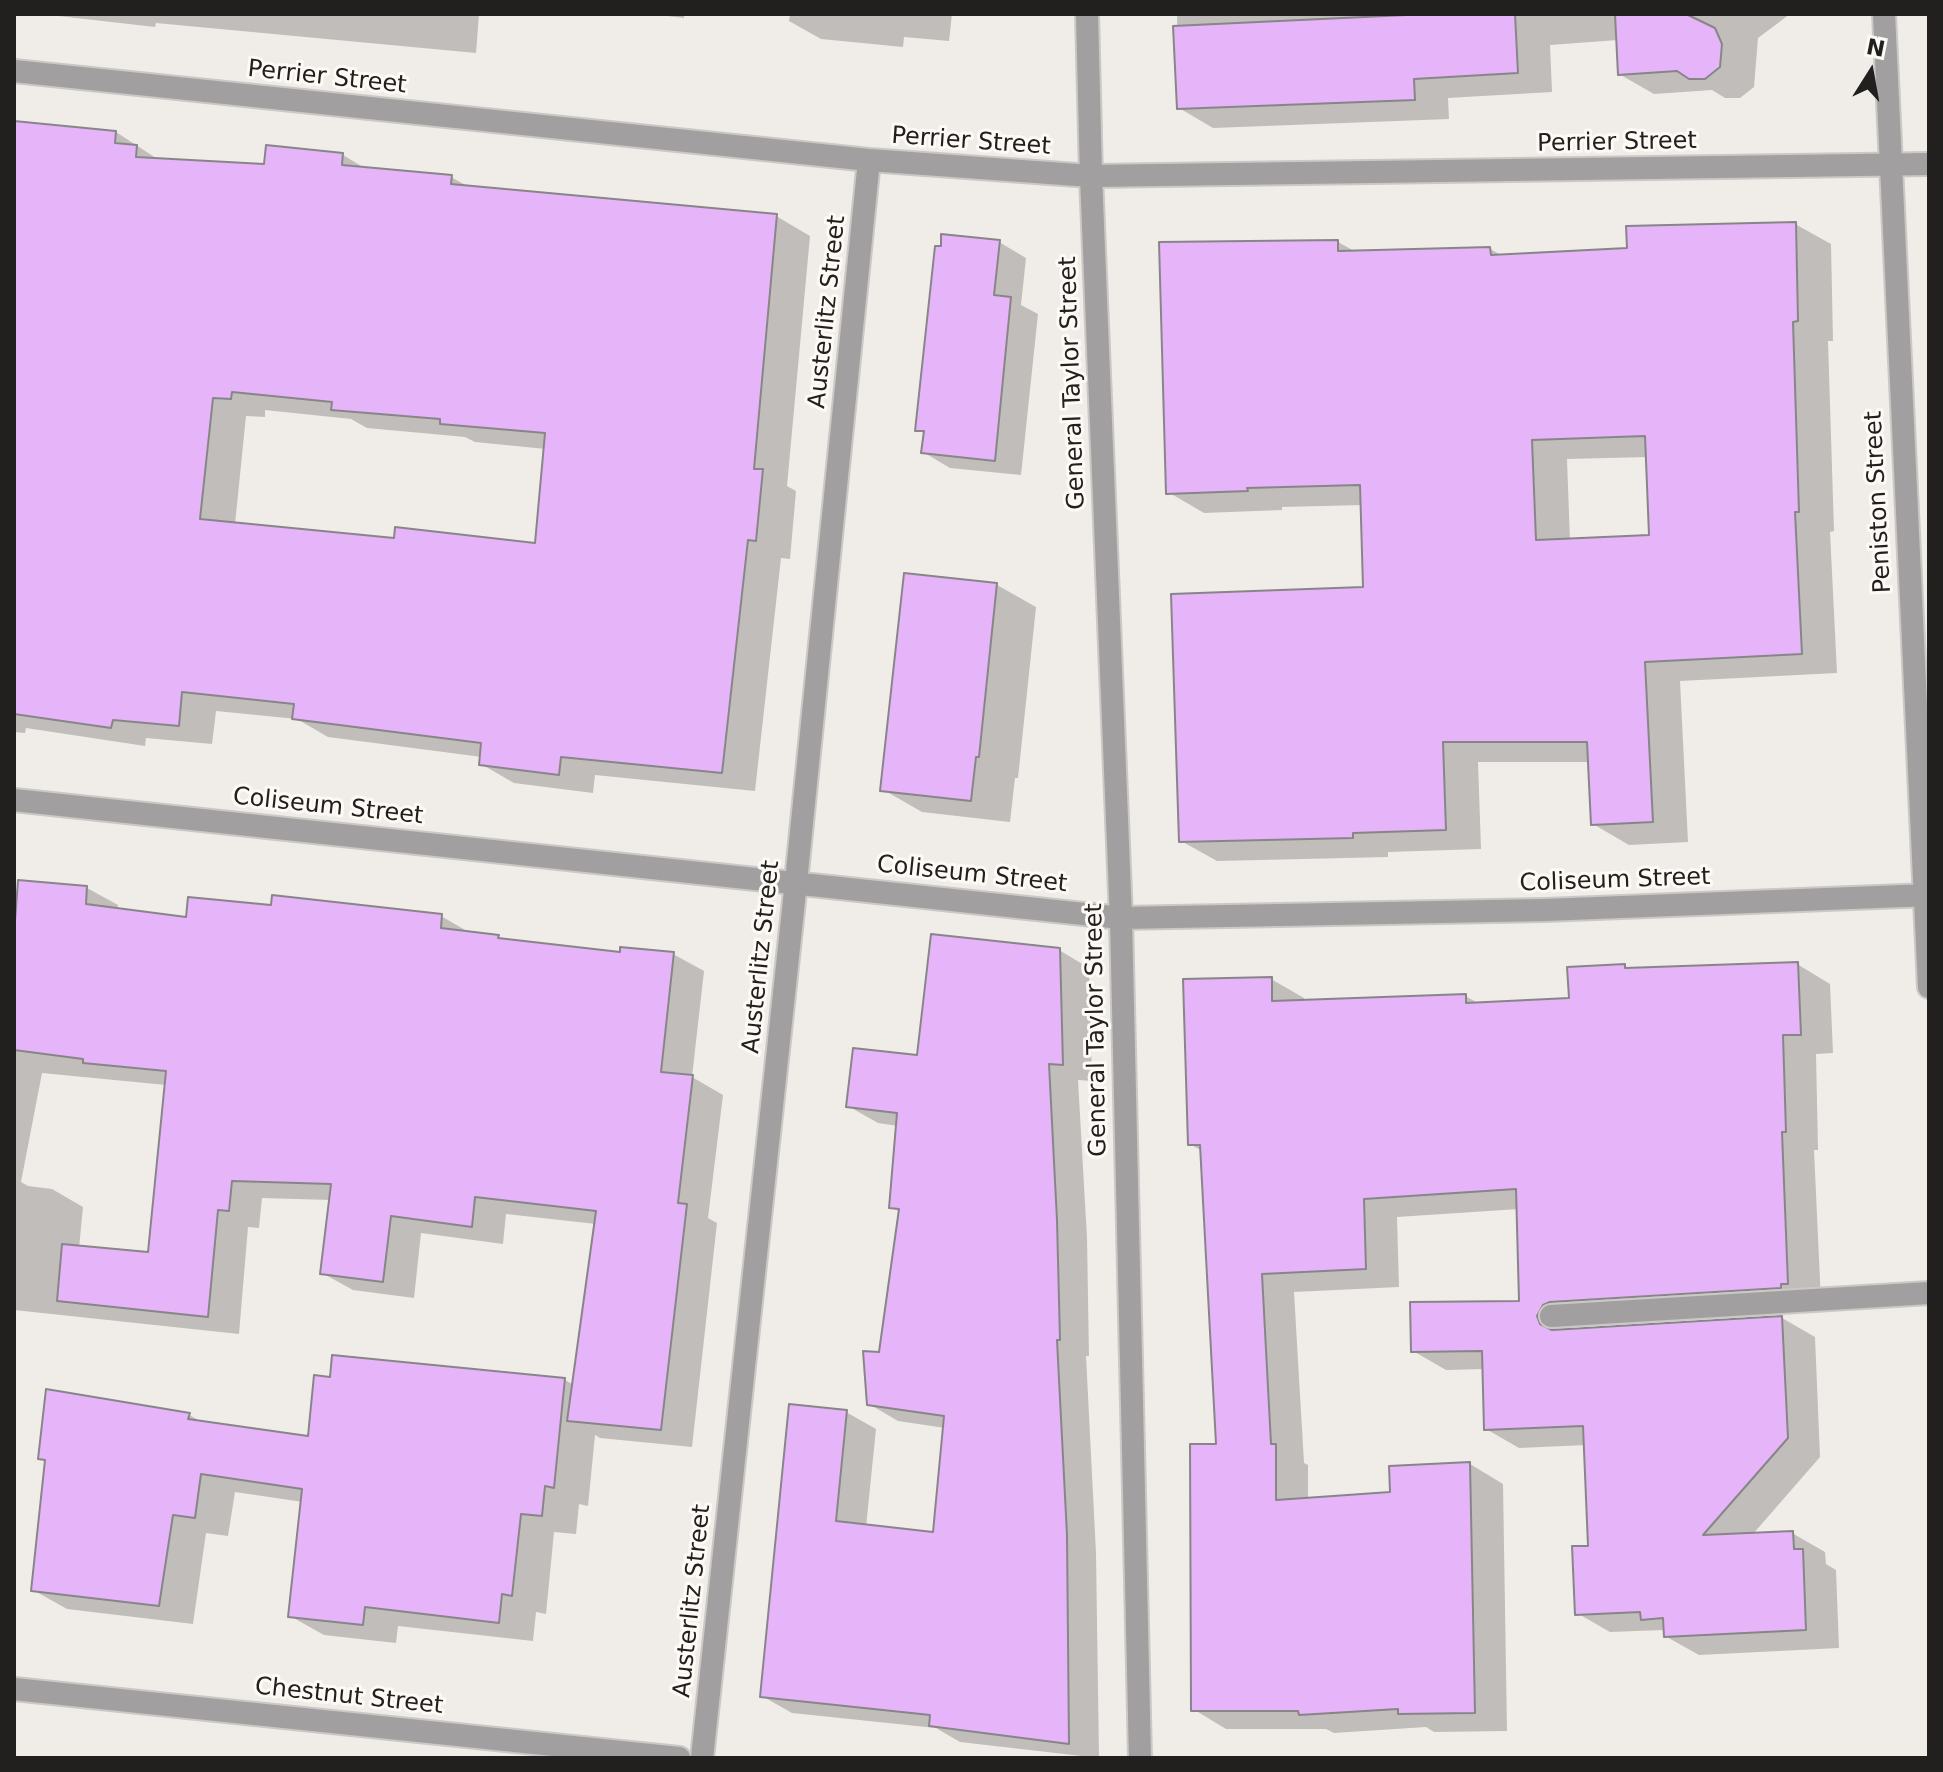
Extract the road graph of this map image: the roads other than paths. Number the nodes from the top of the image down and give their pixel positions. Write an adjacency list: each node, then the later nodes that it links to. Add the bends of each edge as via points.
1 (1087, 14): 7 (street, General Taylor Street)
2 (1884, 14): 6 (street, Peniston Street)
3 (14, 71): 4 (street, Perrier Street)
4 (869, 160): 7 (street, Perrier Street); 9 (street, Austerlitz Street)
5 (1929, 164): 6 (street, Perrier Street)
6 (1889, 165): 7 (street, Perrier Street); 10 (street, Peniston Street)
7 (1091, 176): 11 (street, General Taylor Street)
8 (14, 800): 9 (street, Coliseum Street)
9 (796, 882): 11 (street, Coliseum Street); 17 (street, Austerlitz Street)
10 (1926, 895): 11 (street, Coliseum Street, via 1545,910); 12 (street, Peniston Street)
11 (1121, 918): 18 (street, General Taylor Street)
12 (1929, 987)
13 (1929, 1293): 14 (street)
14 (1551, 1316)
15 (14, 1689): 16 (street, Chestnut Street)
16 (679, 1758)
17 (702, 1758)
18 (1140, 1758)

